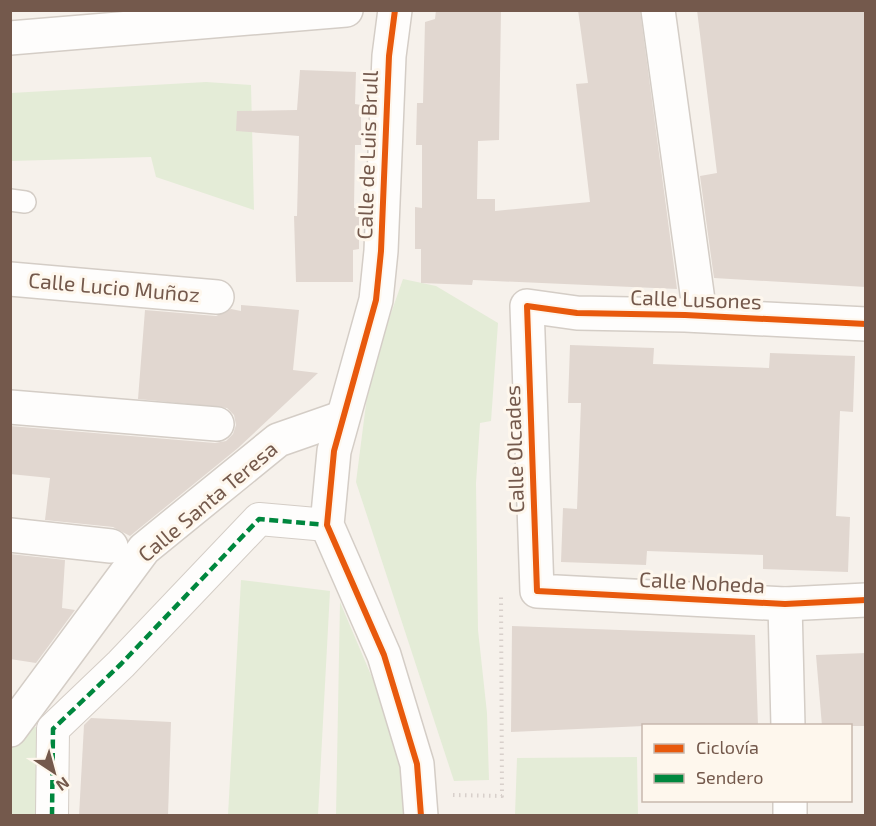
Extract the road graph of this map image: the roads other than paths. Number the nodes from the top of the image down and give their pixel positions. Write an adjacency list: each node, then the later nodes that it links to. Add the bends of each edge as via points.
1 (346, 10): 4 (street)
2 (395, 10): 11 (street, Calle de Luis Brull, via 376,300)
3 (658, 10): 8 (street)
4 (10, 38)
5 (10, 279): 6 (street, Calle Lucio Muñoz)
6 (217, 297)
7 (527, 306): 8 (street, Calle Lusones, via 577,313); 16 (street, Calle Olcades)
8 (700, 315): 9 (street, Calle Lusones)
9 (866, 324)
10 (10, 407): 12 (street)
11 (341, 418): 13 (street, Calle de Luis Brull, via 330,474); 20 (street, Calle Santa Teresa, via 278,440 144,549)
12 (217, 424)
13 (327, 525): 21 (street, via 384,655 417,764); 22 (street, via 258,519 122,664 53,729)
14 (10, 535): 15 (street)
15 (111, 546)
16 (537, 591): 18 (street, Calle Noheda)
17 (866, 600): 18 (street, Calle Noheda)
18 (785, 604): 19 (street)
19 (788, 724)
20 (10, 730)
21 (420, 805)
22 (52, 816)

